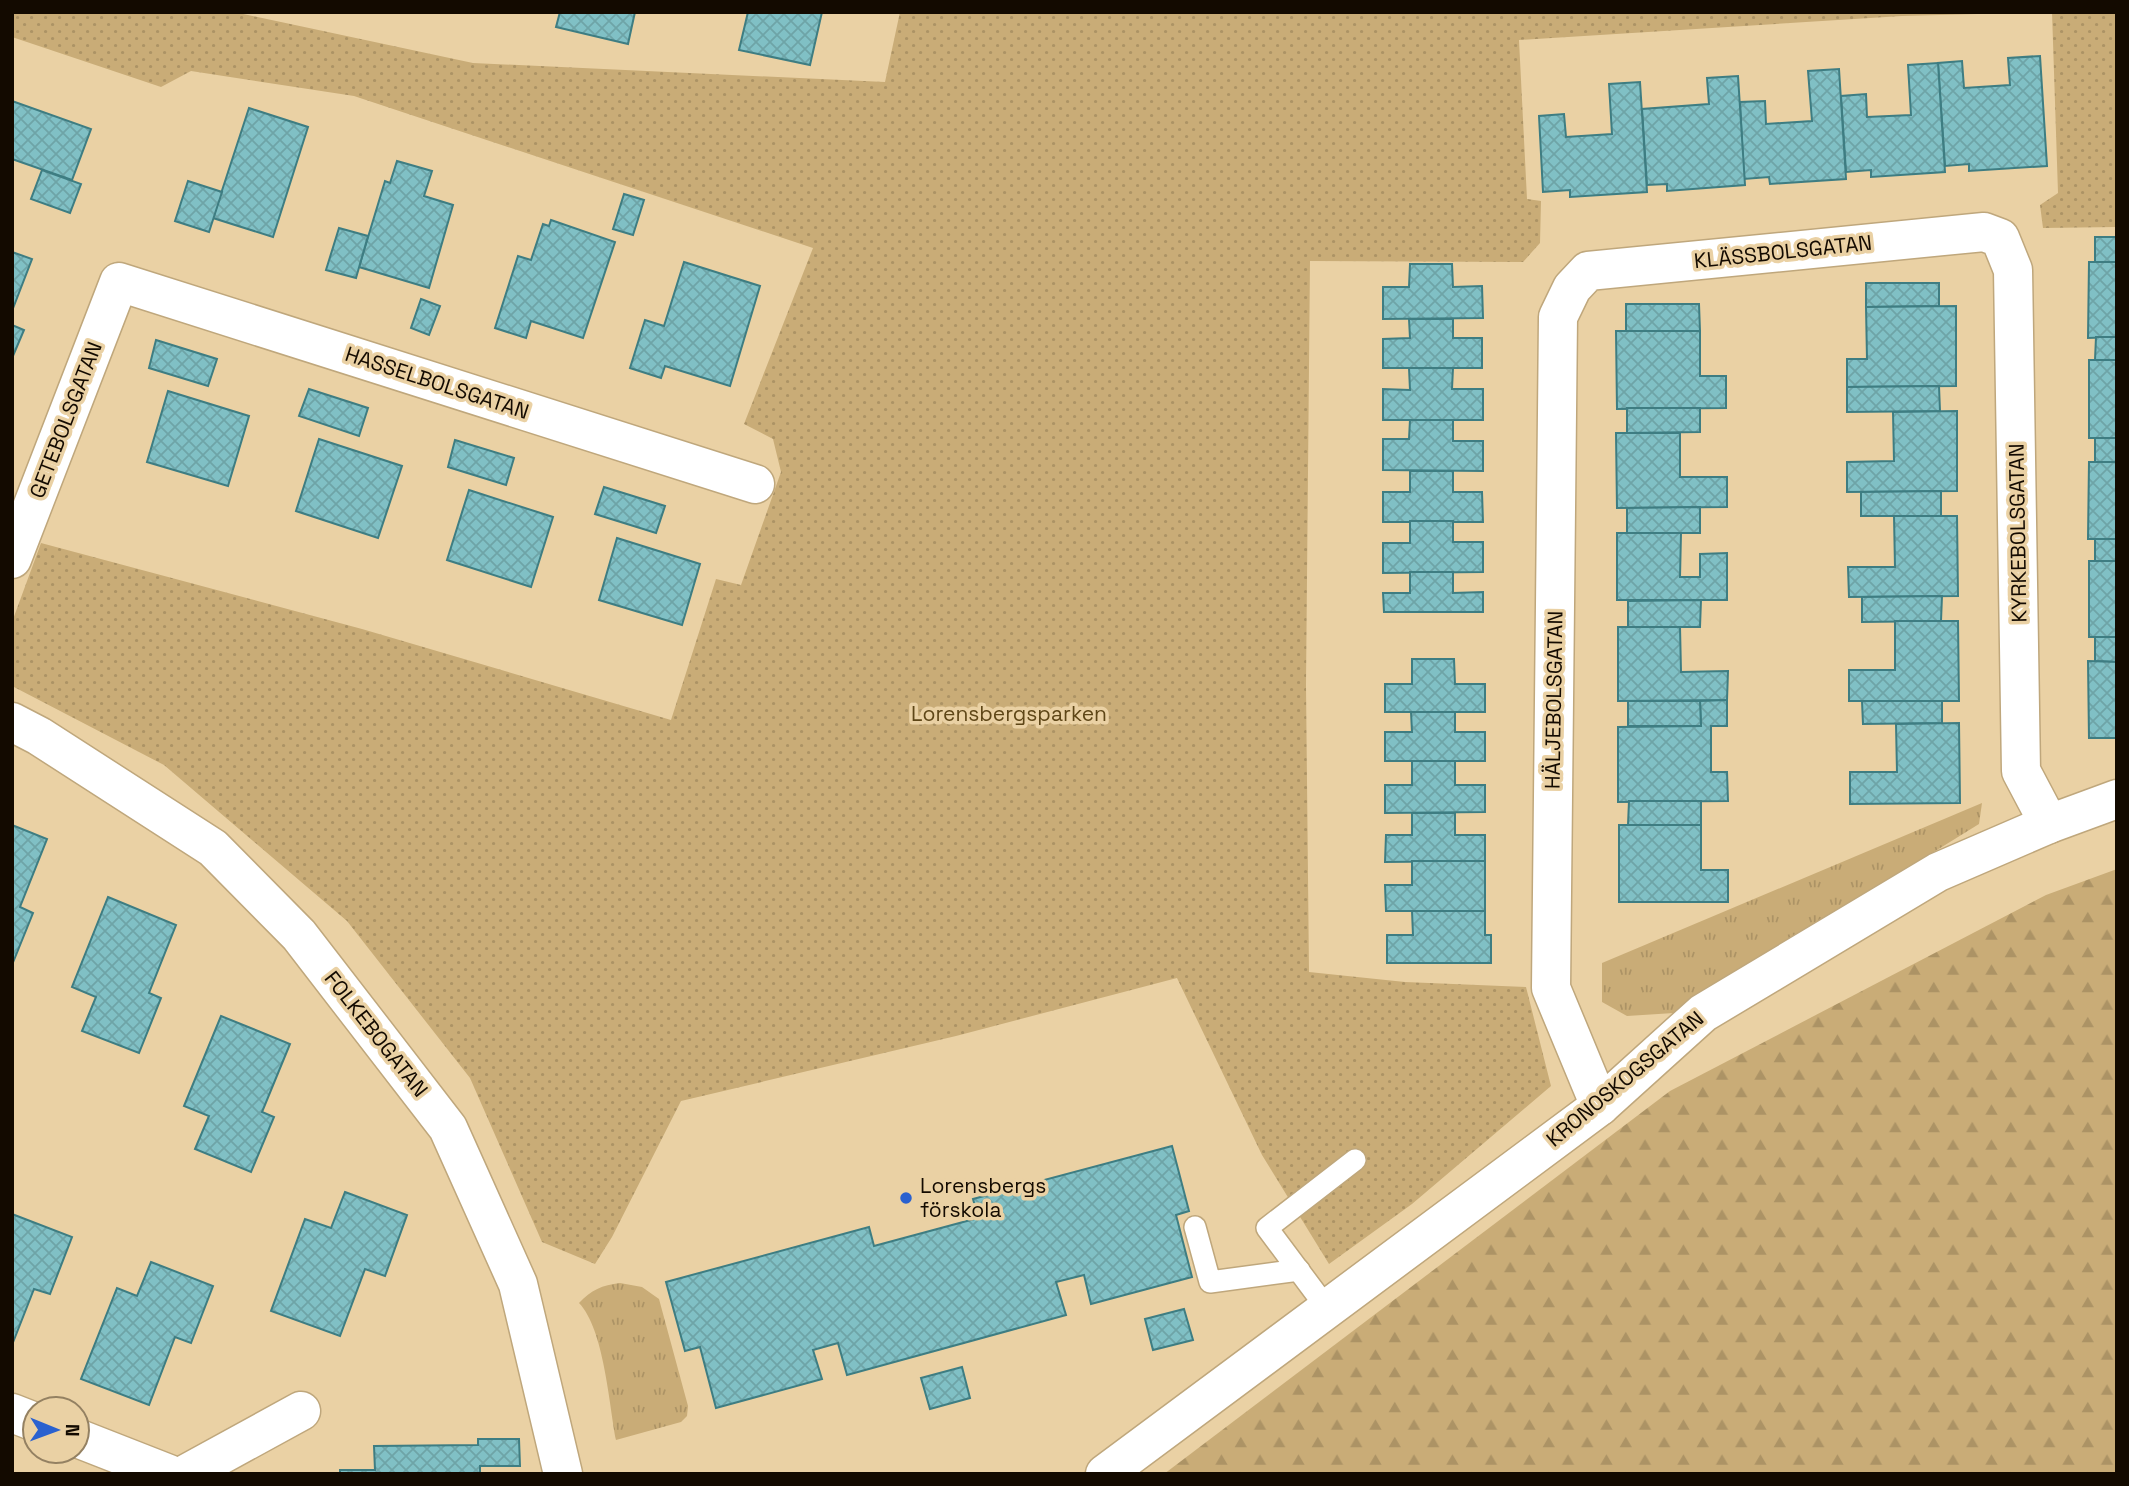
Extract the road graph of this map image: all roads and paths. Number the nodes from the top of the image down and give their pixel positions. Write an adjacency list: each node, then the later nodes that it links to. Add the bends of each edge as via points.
1 (2000, 238): 3 (street, KLÄSSBOLSGATAN, via 1984,232 1588,271); 8 (street, KYRKEBOLSGATAN, via 2013,270 2021,771)
2 (119, 282): 4 (street, HASSELBOLSGATAN); 5 (street, GETEBOLSGATAN)
3 (1572, 288): 9 (street, HÄLJEBOLSGATAN, via 1558,317 1551,988)
4 (755, 484)
5 (12, 559)
6 (12, 722): 18 (street, FOLKEBOGATAN, via 213,848 299,935 448,1128 518,1284)
7 (2117, 799): 8 (street, KRONOSKOGSGATAN)
8 (2049, 824): 9 (street, KRONOSKOGSGATAN, via 1938,872 1703,1013)
9 (1600, 1106): 13 (street, KRONOSKOGSGATAN)
10 (1356, 1160): 12 (lane, via 1267,1228)
11 (1195, 1227): 12 (lane, via 1210,1282)
12 (1299, 1270): 13 (lane)
13 (1326, 1307): 19 (street, KRONOSKOGSGATAN)
14 (301, 1411): 17 (street)
15 (91, 1443): 16 (street)
16 (169, 1474)
17 (186, 1474)
18 (563, 1474)
19 (1105, 1474)

